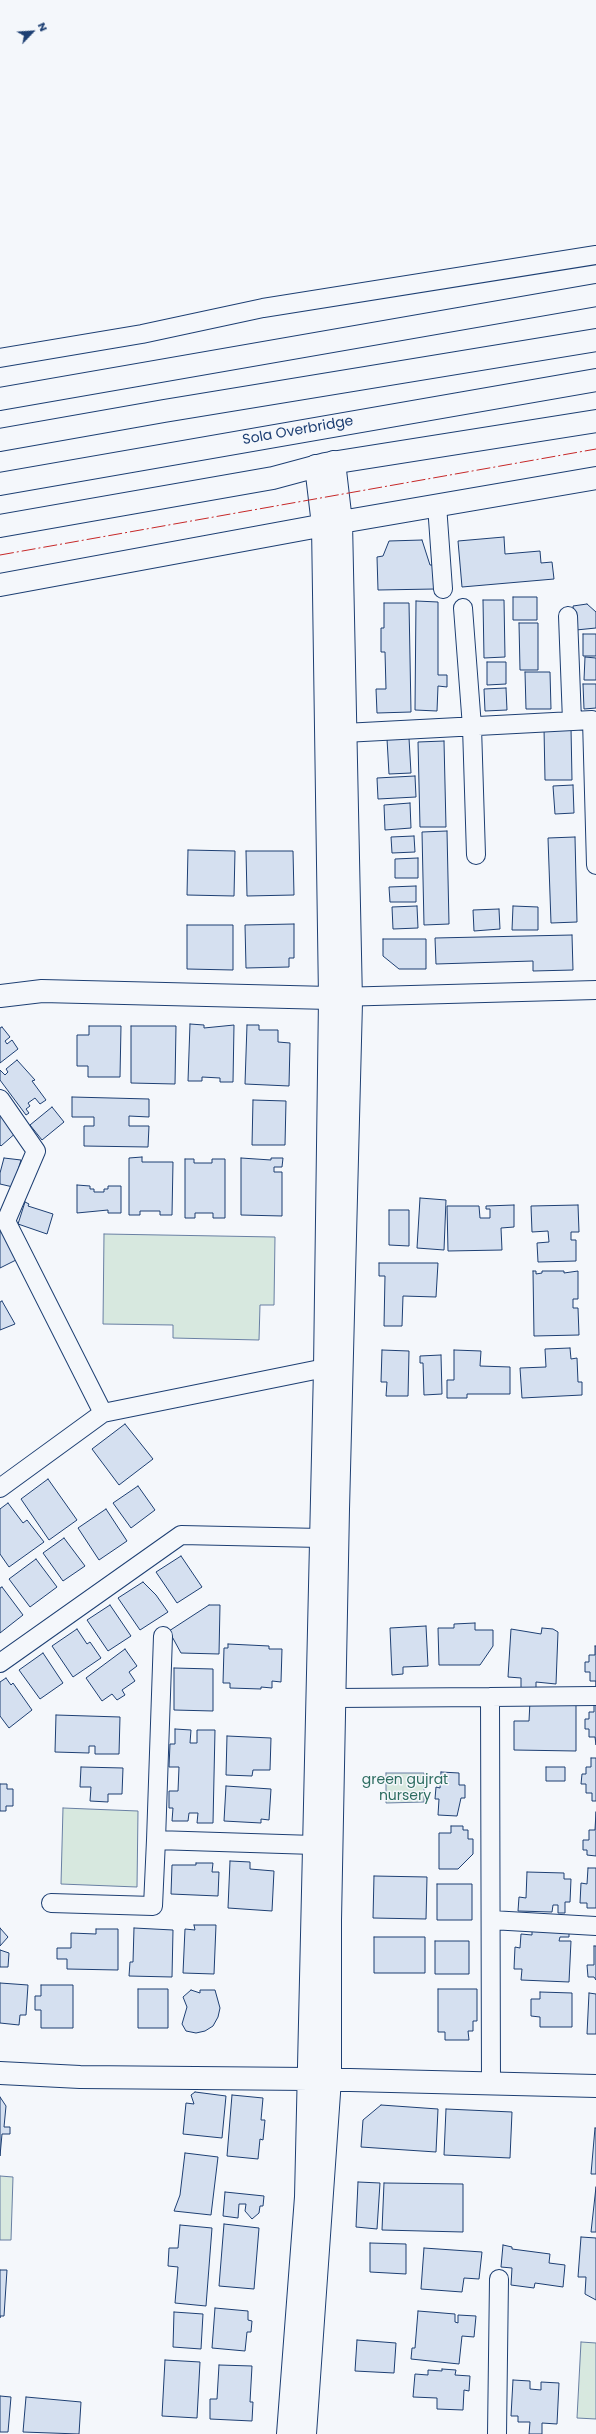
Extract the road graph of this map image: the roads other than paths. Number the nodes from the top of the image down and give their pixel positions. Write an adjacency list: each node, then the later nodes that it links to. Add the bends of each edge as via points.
1 (596, 255): 4 (street, via 263,308 142,334)
2 (596, 295): 6 (main road)
3 (596, 340): 8 (main road)
4 (0, 358)
5 (596, 380): 11 (main road, Sola Overbridge)
6 (0, 399)
7 (596, 421): 9 (main road)
8 (0, 440)
9 (325, 464): 13 (main road); 14 (main road, via 273,478)
10 (596, 478): 12 (main road)
11 (0, 484)
12 (437, 505): 13 (main road); 16 (street)
13 (332, 523): 15 (main road); 21 (main road); 26 (main road)
14 (0, 526)
15 (0, 585)
16 (443, 589)
17 (463, 608): 20 (street)
18 (568, 616): 19 (street)
19 (572, 721): 20 (street); 23 (street, via 592,720)
20 (472, 726): 21 (street); 22 (street)
21 (344, 733): 26 (main road)
22 (476, 855)
23 (596, 865)
24 (596, 990): 26 (street)
25 (0, 996): 26 (main road, via 42,991)
26 (340, 997): 29 (main road); 37 (main road)
27 (0, 1099): 28 (street, via 36,1151)
28 (3, 1220): 30 (street)
29 (325, 1368): 30 (street); 32 (main road)
30 (103, 1413): 31 (street)
31 (0, 1488)
32 (321, 1538): 34 (street, via 181,1535); 39 (main road)
33 (163, 1636): 38 (street)
34 (0, 1663)
35 (596, 1696): 36 (street)
36 (490, 1697): 37 (street); 41 (street)
37 (335, 1698): 44 (main road)
38 (156, 1840): 39 (street); 40 (street, via 153,1906)
39 (314, 1845): 44 (main road)
40 (51, 1903)
41 (491, 1920): 42 (street); 45 (street)
42 (596, 1926)
43 (0, 2073): 44 (main road, via 80,2077)
44 (319, 2079): 45 (main road); 48 (main road, via 306,2197); 49 (main road)
45 (491, 2083): 46 (main road)
46 (596, 2086)
47 (499, 2279): 50 (street)
48 (288, 2434)
49 (305, 2434)
50 (497, 2434)

